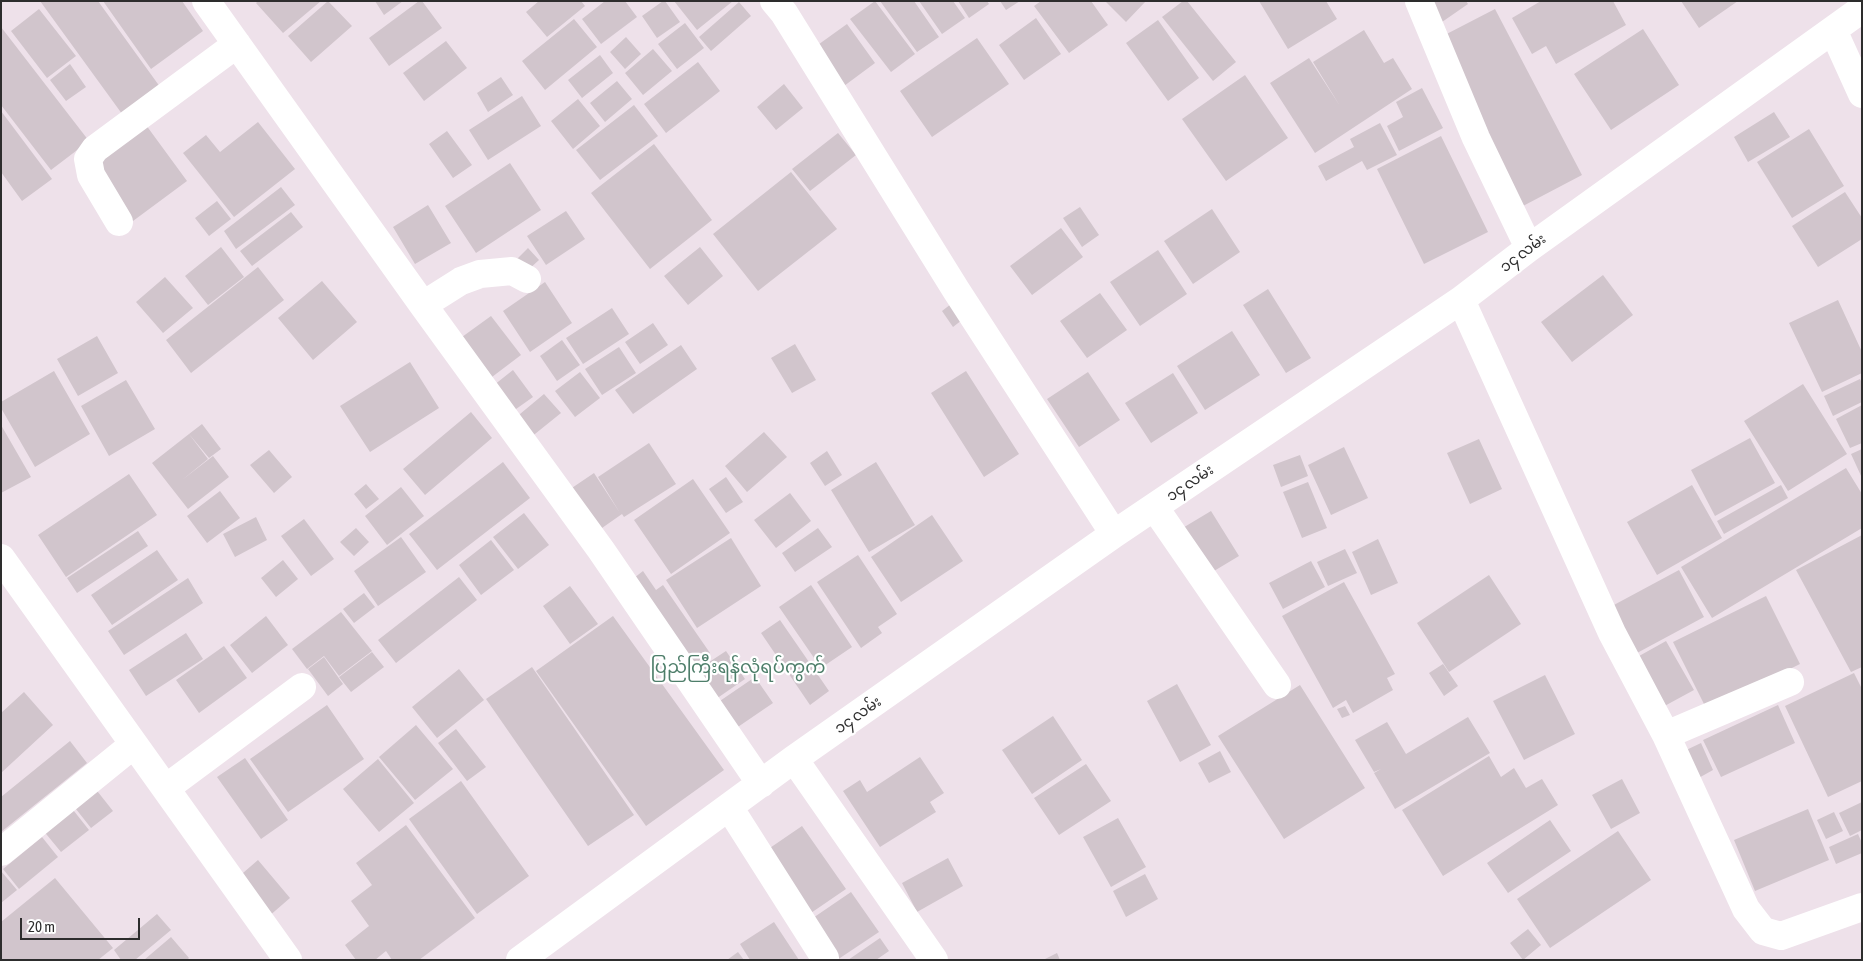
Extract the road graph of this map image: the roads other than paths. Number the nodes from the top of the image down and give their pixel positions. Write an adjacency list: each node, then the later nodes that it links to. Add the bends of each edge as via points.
1 (206, 1): 5 (street)
2 (774, 1): 13 (street)
3 (1419, 1): 8 (street, via 1476,138)
4 (1845, 15): 6 (street); 8 (street, ၁၄ လမ်း)
5 (237, 44): 7 (street, via 94,149 88,159 91,175); 11 (street)
6 (1862, 94)
7 (119, 222)
8 (1529, 248): 10 (street, ၁၄ လမ်း)
9 (528, 279): 11 (street, via 512,271 480,274 461,281)
10 (1461, 300): 12 (street, ၁၄ လမ်း); 18 (street, via 1612,633)
11 (423, 305): 21 (street, via 601,550)
12 (1155, 508): 13 (street, ၁၄ လမ်း); 16 (street)
13 (1114, 534): 20 (street, ၁၄ လမ်း)
14 (1, 558): 19 (street)
15 (1790, 682): 18 (street)
16 (1277, 685)
17 (302, 687): 22 (street)
18 (1666, 735): 25 (street, via 1746,909 1762,931 1781,936)
19 (133, 745): 22 (street); 24 (street)
20 (794, 759): 21 (street, ၁၄ လမ်း); 29 (street)
21 (761, 784): 23 (street, ၁၄ လမ်း)
22 (166, 788): 27 (street)
23 (729, 806): 26 (street); 28 (street, ၁၄ လမ်း)
24 (1, 852)
25 (1862, 906)
26 (825, 958)
27 (288, 960)
28 (520, 960)
29 (934, 960)

